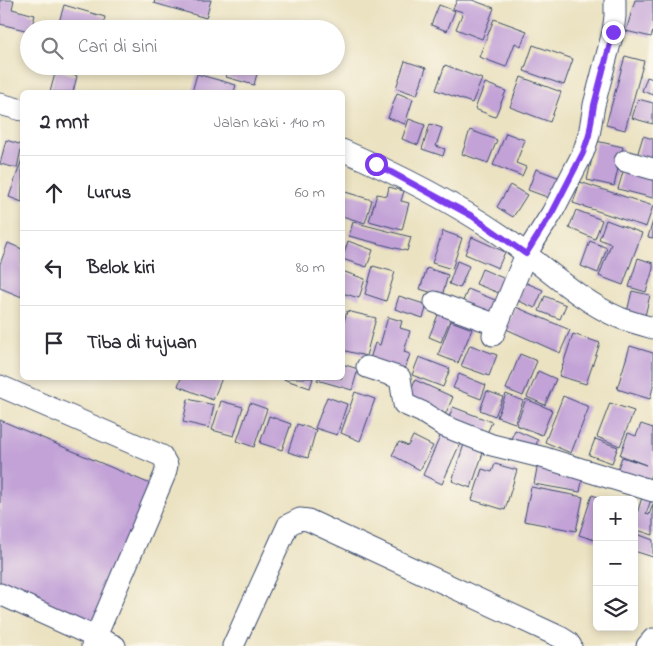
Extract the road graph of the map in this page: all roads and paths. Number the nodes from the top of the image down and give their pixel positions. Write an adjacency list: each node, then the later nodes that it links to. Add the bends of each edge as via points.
1 (615, 0): 7 (street, via 613,32 583,153)
2 (0, 104): 3 (street)
3 (20, 109)
4 (345, 151): 7 (street, via 376,164 464,212)
5 (625, 161): 6 (street)
6 (653, 169)
7 (526, 254): 8 (street, via 495,330); 9 (street, via 589,301 620,318)
8 (435, 302)
9 (653, 328)
10 (366, 368): 12 (street, via 400,378 404,404 444,426 492,445)
11 (0, 386): 15 (street, via 162,456 167,465)
12 (653, 490)
13 (0, 594): 15 (street)
14 (653, 640): 19 (street)
15 (94, 642): 16 (street)
16 (116, 646)
17 (233, 646): 18 (street, via 288,525 300,520 308,520 560,637)
18 (571, 646)
19 (647, 646)

